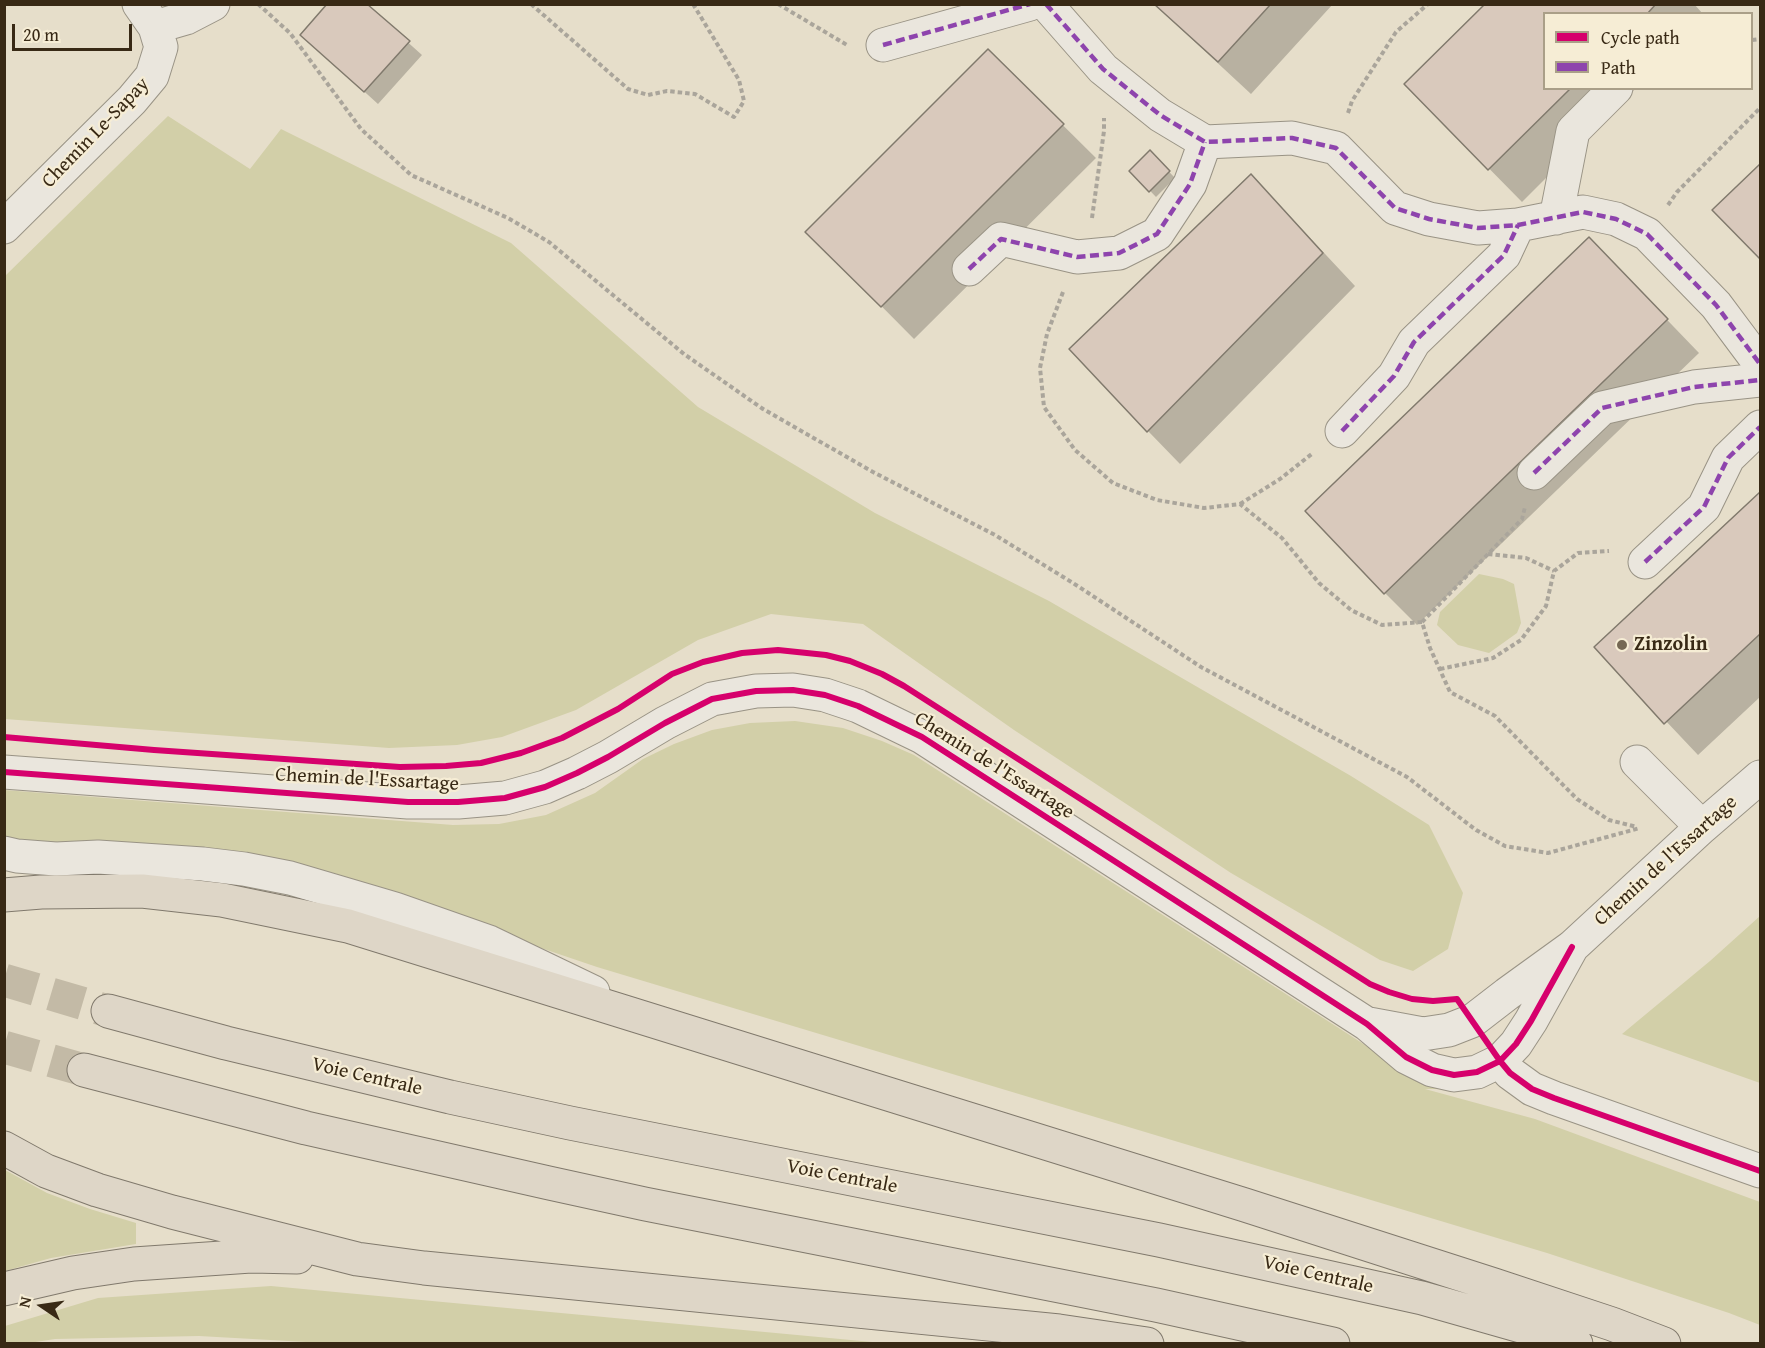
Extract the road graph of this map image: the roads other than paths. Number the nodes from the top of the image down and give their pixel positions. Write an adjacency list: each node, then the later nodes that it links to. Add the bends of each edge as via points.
1 (213, 4): 4 (street, Chemin Le-Sapay, via 186,18)
2 (1030, 4): 5 (street)
3 (1046, 4): 7 (street, via 1103,69 1160,115)
4 (147, 16): 10 (street, Chemin Le-Sapay, via 161,47 152,76)
5 (883, 45)
6 (1614, 90): 8 (street, via 1573,131)
7 (1205, 142): 9 (street, via 1292,138 1336,148 1395,208 1478,228); 11 (street, via 1190,184 1157,234 1119,253 1077,257 1001,239)
8 (1556, 218): 9 (street); 12 (street, via 1594,214 1616,219 1647,234 1716,305)
9 (1518, 225): 15 (street, via 1504,255 1414,342 1394,376)
10 (4, 227)
11 (969, 269)
12 (1761, 364)
13 (1761, 380): 16 (street, via 1694,387 1602,408)
14 (1761, 427): 17 (street, via 1728,458 1704,507)
15 (1342, 431)
16 (1534, 473)
17 (1646, 562)
18 (1637, 762): 21 (street)
19 (4, 772): 27 (street, Chemin de l'Essartage, via 408,802 505,798 577,773 712,699 756,691 793,690 858,706 922,737)
20 (1761, 777): 21 (street, Chemin de l'Essartage)
21 (1702, 827): 24 (street, Chemin de l'Essartage)
22 (4, 853): 26 (street, via 56,859 98,857 203,864 290,878 489,942)
23 (4, 895): 26 (highway, via 142,891 267,908 348,926)
24 (1572, 947): 27 (street, Chemin de l'Essartage, via 1472,1021 1449,1030 1423,1034); 28 (street, Chemin de l'Essartage, via 1531,1021)
25 (108, 1011): 36 (highway, Voie Centrale, via 461,1099 1400,1293)
26 (651, 1021): 37 (highway, via 1245,1205)
27 (1367, 1024): 28 (street, Chemin de l'Essartage, via 1406,1057 1431,1070 1454,1075 1477,1072)
28 (1500, 1060): 31 (street, via 1532,1089)
29 (84, 1070): 35 (highway, via 306,1128 549,1183 1144,1302)
30 (4, 1148): 32 (highway, via 70,1181 108,1194)
31 (1761, 1171)
32 (357, 1258): 33 (highway, via 251,1256 134,1264); 34 (highway, via 424,1268 1059,1331)
33 (4, 1289)
34 (1147, 1344)
35 (1333, 1344)
36 (1576, 1344)
37 (1664, 1344)

